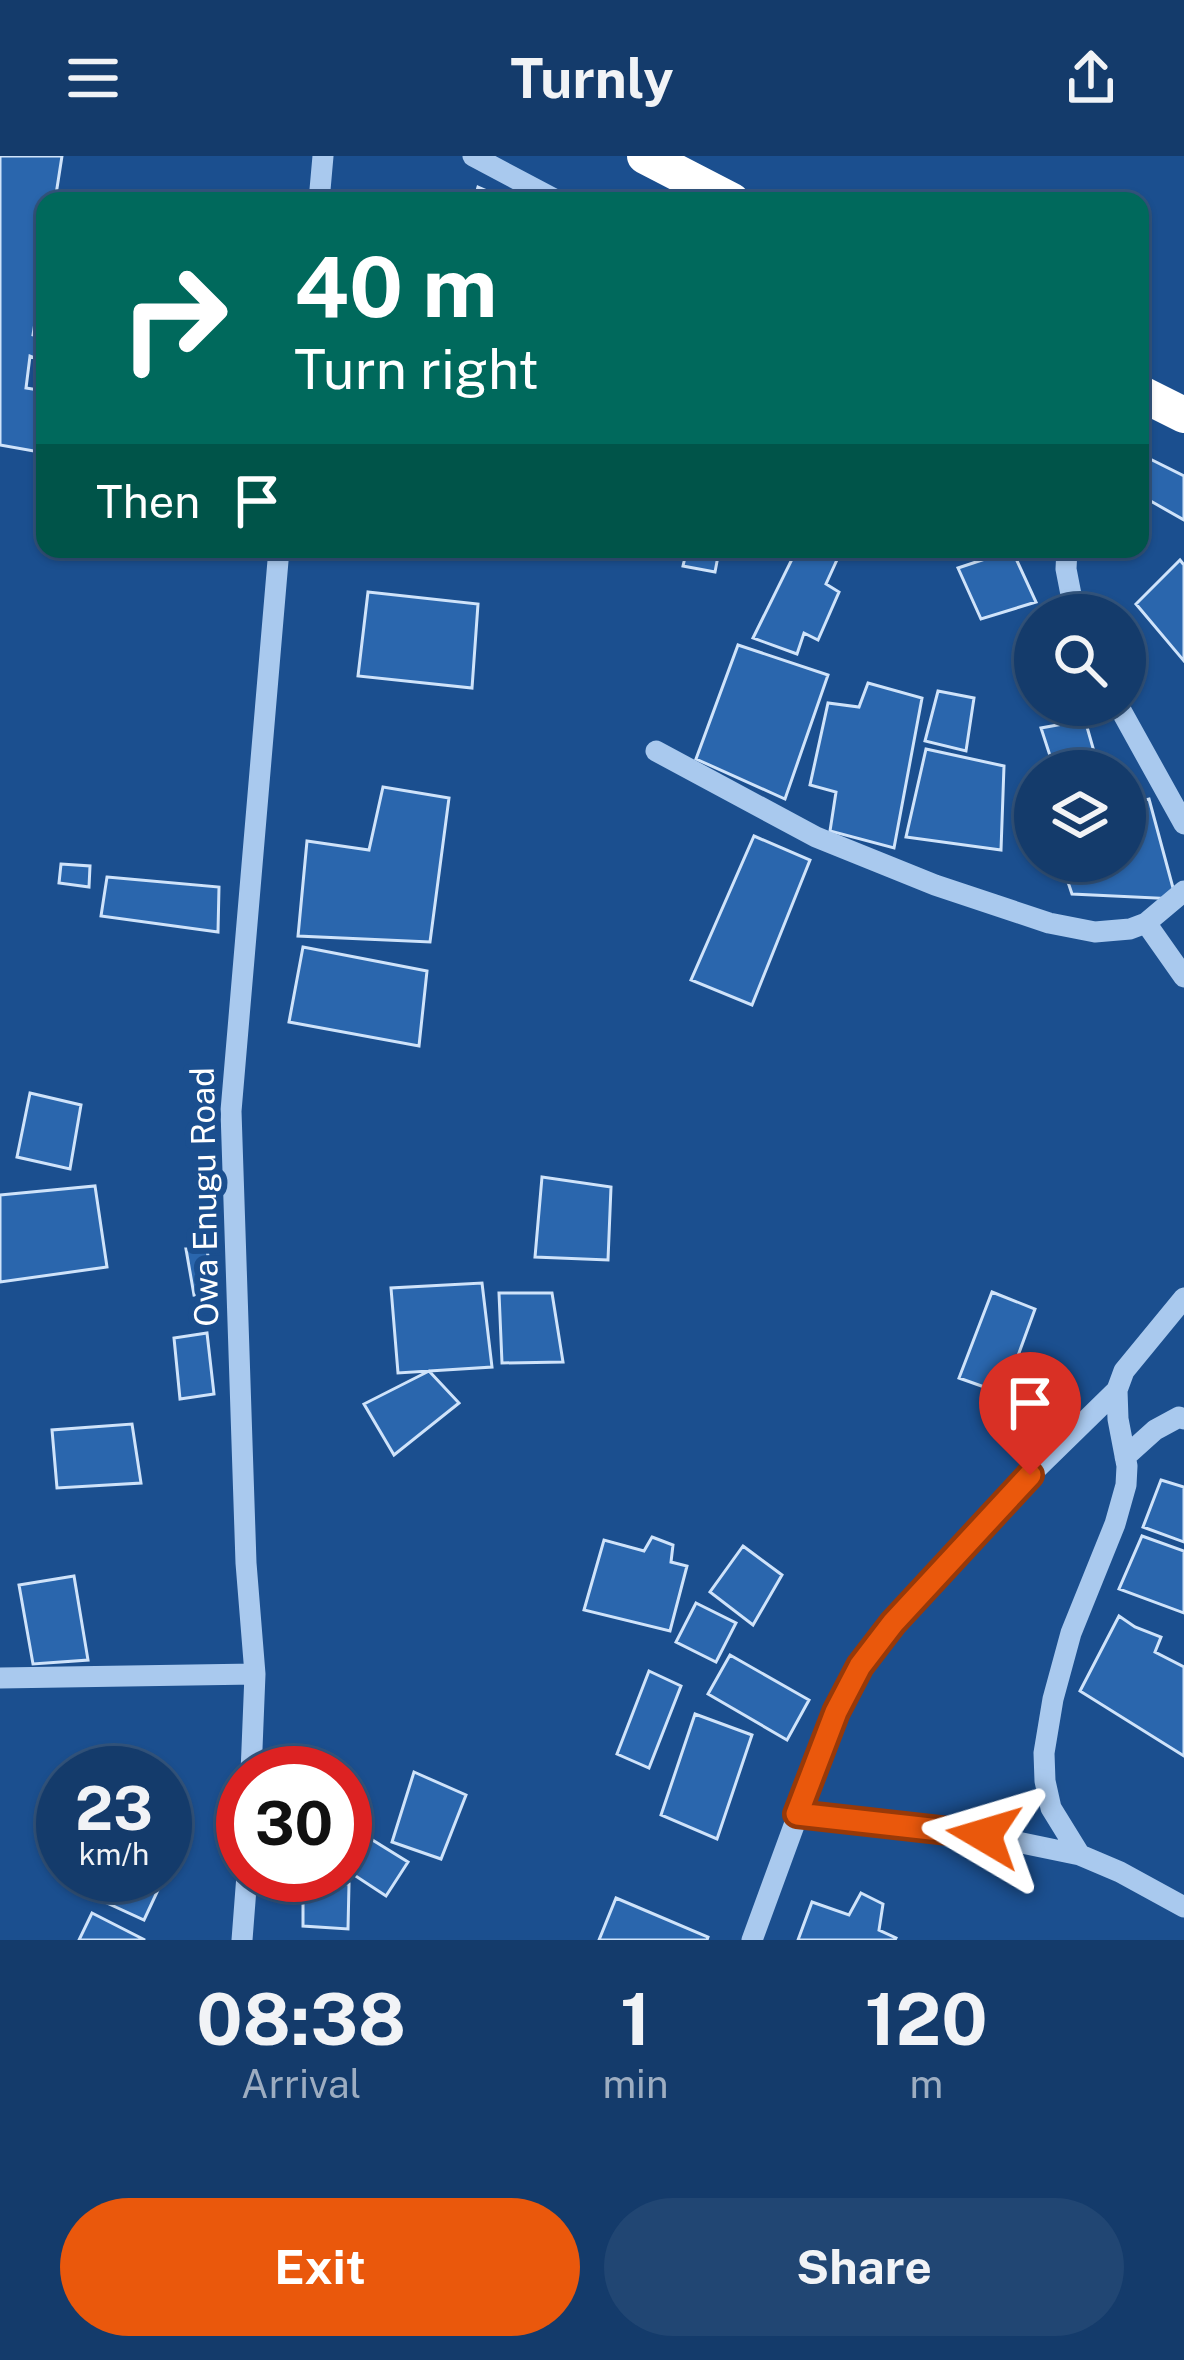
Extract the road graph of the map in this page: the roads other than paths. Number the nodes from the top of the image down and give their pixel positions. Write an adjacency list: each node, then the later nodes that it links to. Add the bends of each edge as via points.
1 (323, 156): 4 (street)
2 (473, 156): 5 (street)
3 (645, 156): 6 (highway)
4 (320, 192)
5 (541, 192)
6 (715, 192)
7 (1149, 398): 8 (highway)
8 (1184, 415)
9 (278, 558): 22 (street, Owa Enugu Road, via 231,1111)
10 (1067, 558): 11 (street)
11 (1071, 594)
12 (1130, 726): 14 (street)
13 (656, 752): 16 (street, via 816,837 1009,911 1095,932)
14 (1184, 824)
15 (1184, 891): 16 (street)
16 (1146, 923): 17 (street)
17 (1184, 977)
18 (1184, 1298): 19 (street)
19 (1117, 1390): 21 (street); 25 (street, via 860,1666)
20 (1184, 1419): 21 (street, via 1155,1430)
21 (1126, 1456): 26 (street, via 1126,1485 1071,1633 1044,1753 1051,1808)
22 (255, 1674): 23 (street); 24 (street, Owa Enugu Road)
23 (0, 1678)
24 (252, 1746)
25 (797, 1814): 26 (street, via 984,1835); 30 (street)
26 (1080, 1855): 28 (street)
27 (245, 1902): 29 (street)
28 (1184, 1907)
29 (242, 1940)
30 (752, 1940)

